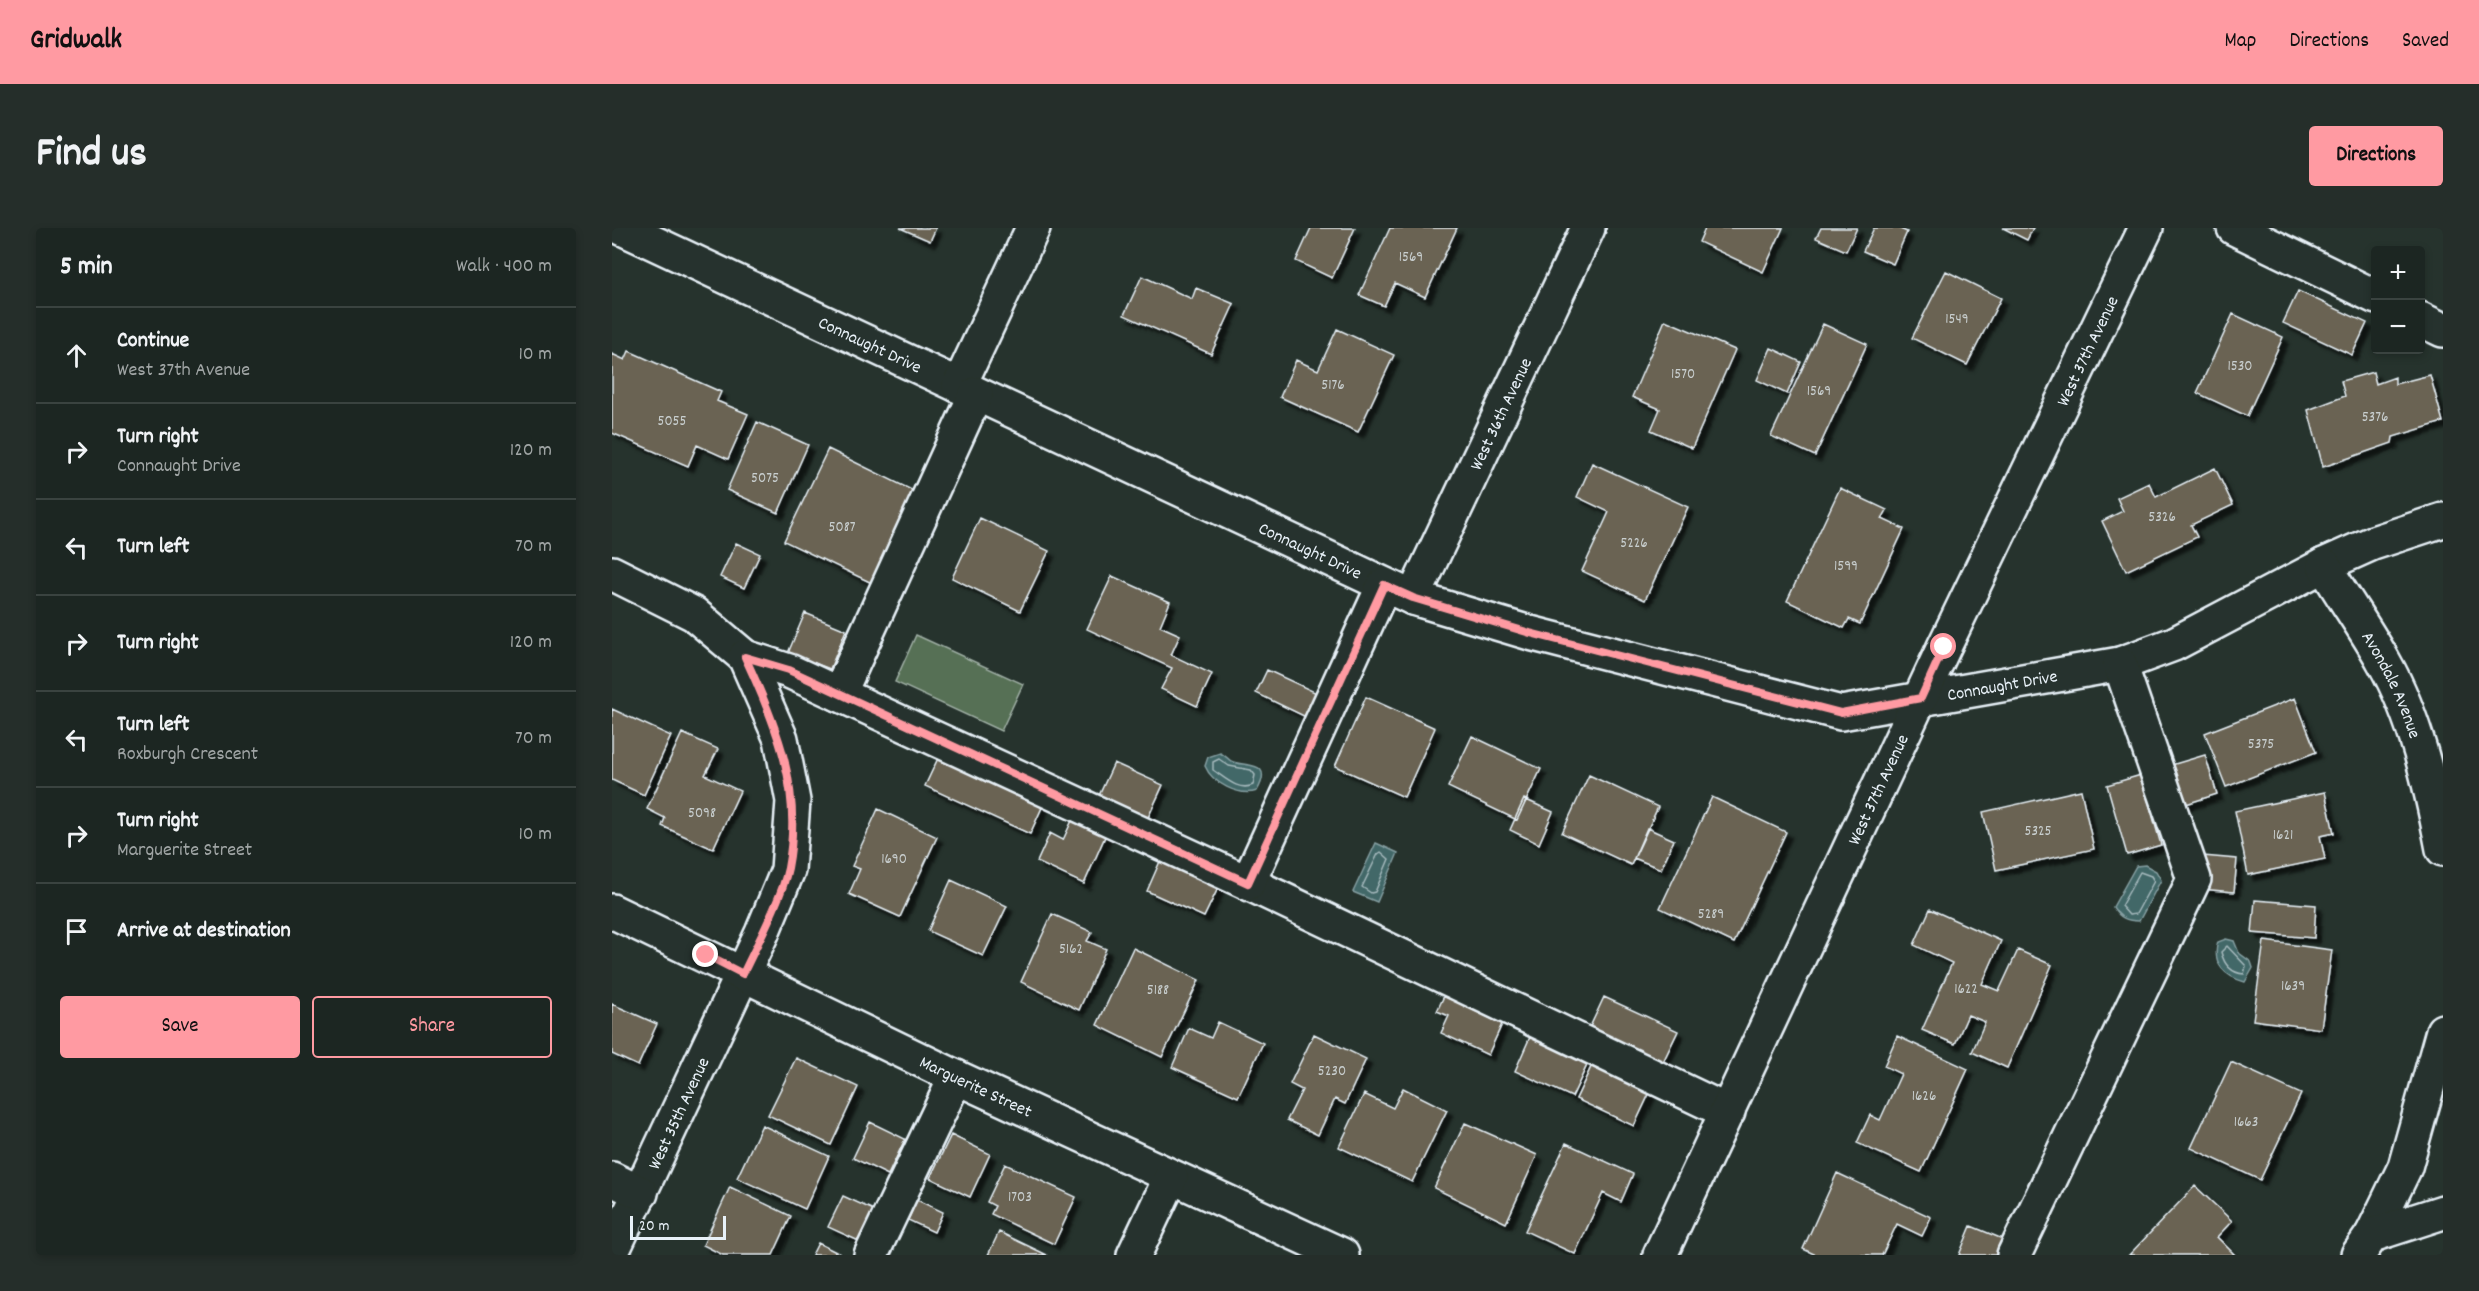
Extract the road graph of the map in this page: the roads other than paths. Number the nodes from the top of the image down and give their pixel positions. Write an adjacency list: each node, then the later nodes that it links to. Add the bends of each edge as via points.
1 (621, 228): 9 (street, Connaught Drive)
2 (1033, 228): 9 (street)
3 (1588, 228): 13 (street, West 36th Avenue)
4 (2146, 228): 17 (street, West 37th Avenue)
5 (2234, 228): 6 (street)
6 (2371, 295)
7 (2425, 321): 8 (street)
8 (2443, 330)
9 (968, 390): 13 (street, Connaught Drive); 16 (street)
10 (2443, 520): 11 (street, Connaught Drive, via 2373,543)
11 (2324, 565): 15 (street, Connaught Drive, via 2174,644); 18 (street, Avondale Avenue, via 2390,674 2412,729)
12 (612, 573): 14 (street, via 694,614)
13 (1399, 591): 17 (street, Connaught Drive, via 1530,633 1841,713); 19 (street, West 36th Avenue)
14 (745, 657): 16 (street, via 789,670); 21 (street, West 35th Avenue, via 781,739 793,801 788,870)
15 (2120, 664): 17 (street, Connaught Drive); 34 (street, via 2194,879)
16 (839, 694): 19 (street)
17 (1921, 698): 24 (street, West 37th Avenue)
18 (2443, 849)
19 (1248, 883): 24 (street)
20 (612, 910): 21 (street, Marguerite Street)
21 (743, 974): 23 (street, Marguerite Street); 26 (street, West 35th Avenue)
22 (2443, 1031): 28 (street, via 2405,1167)
23 (956, 1077): 25 (street, Marguerite Street); 30 (street)
24 (1728, 1112): 33 (street, West 37th Avenue)
25 (1172, 1177): 31 (street); 32 (street, Marguerite Street)
26 (626, 1186): 29 (street, West 35th Avenue)
27 (2443, 1212): 28 (street)
28 (2365, 1245)
29 (612, 1252)
30 (872, 1255)
31 (1134, 1255)
32 (1342, 1255)
33 (1660, 1255)
34 (2014, 1255)

